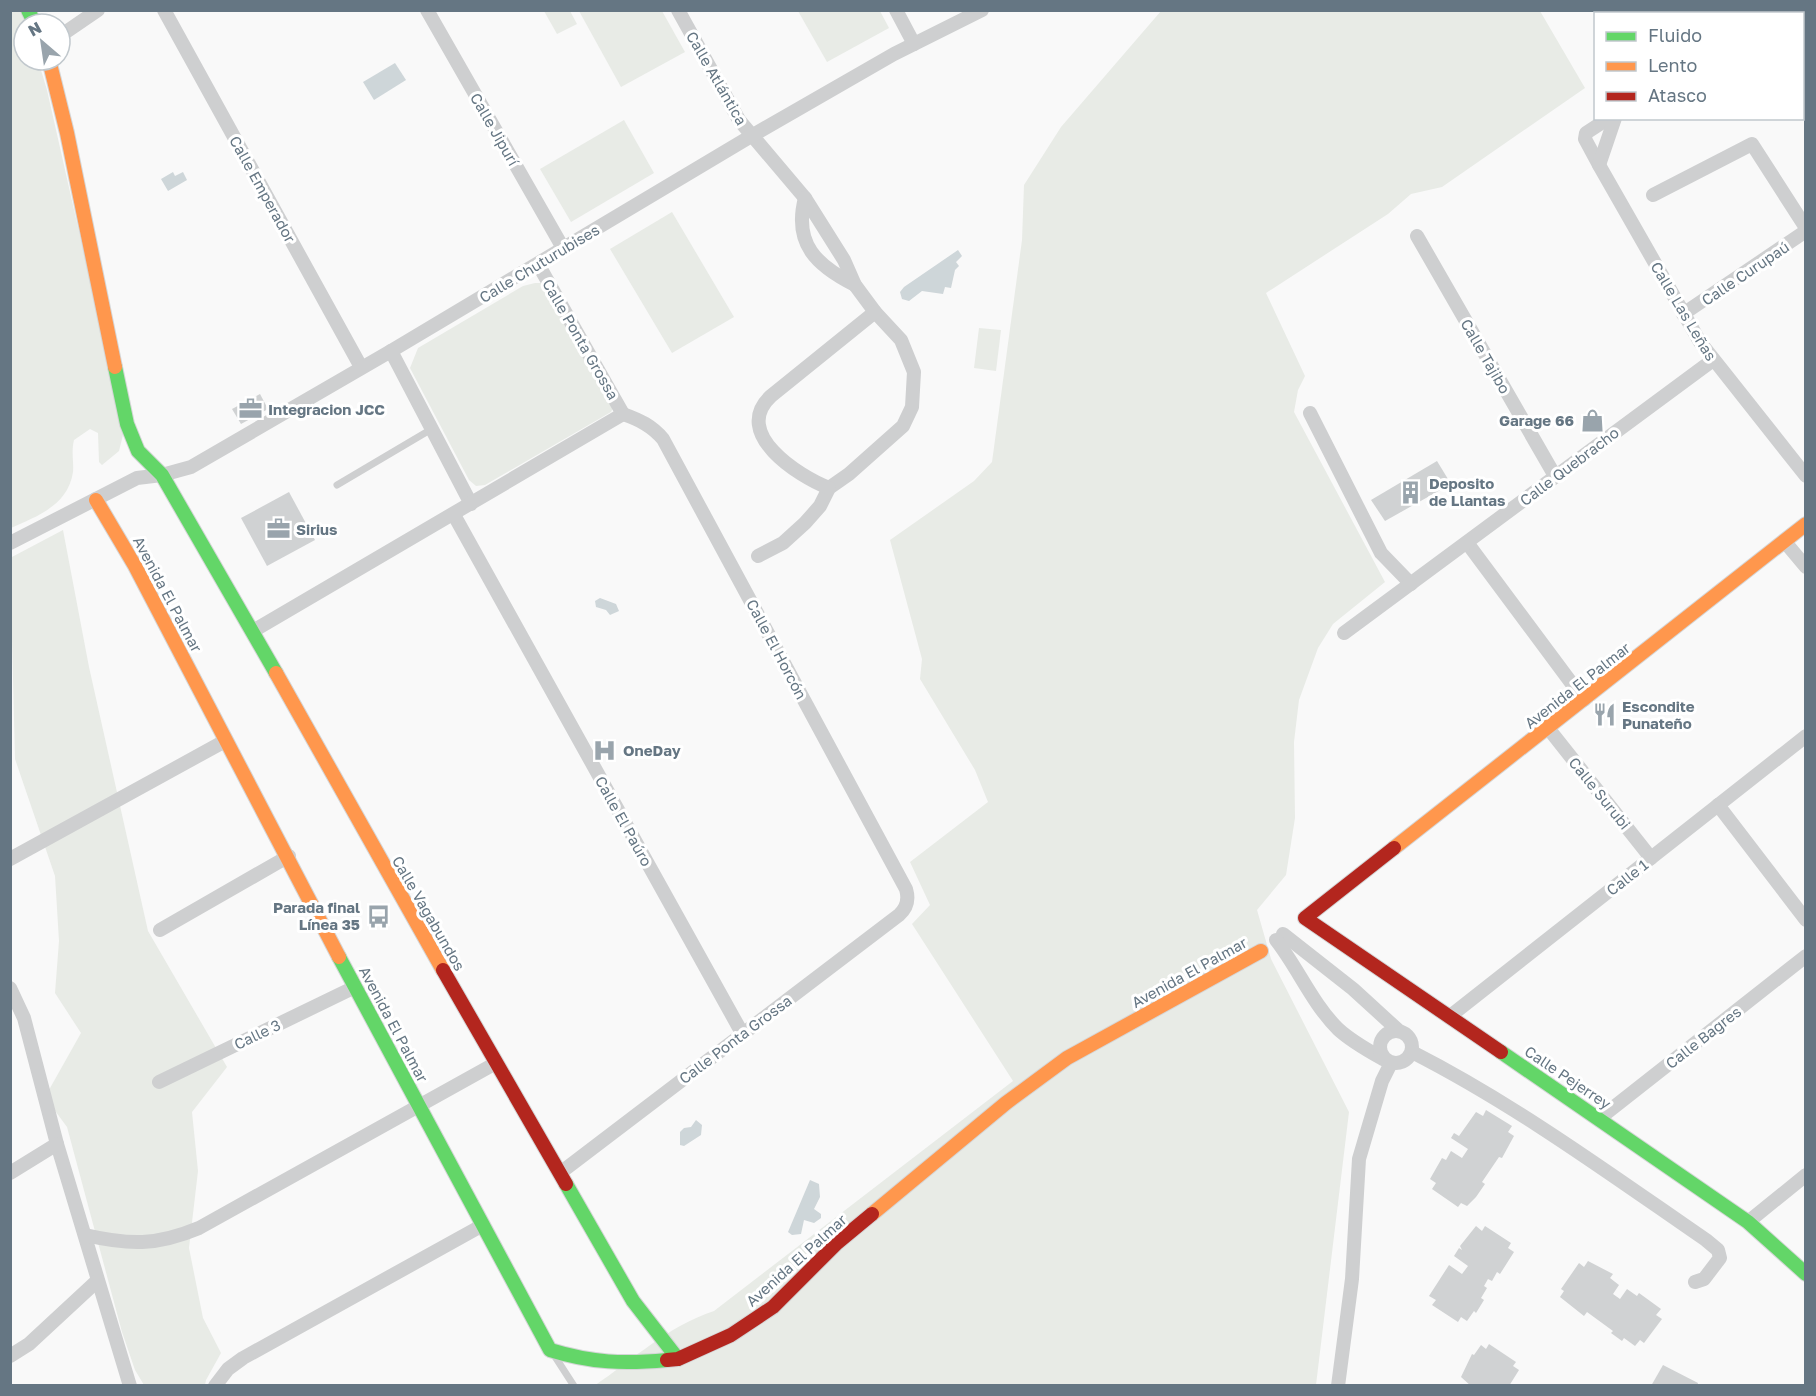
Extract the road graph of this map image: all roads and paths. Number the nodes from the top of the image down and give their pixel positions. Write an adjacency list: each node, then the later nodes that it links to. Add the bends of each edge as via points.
1 (98, 10): 7 (street)
2 (164, 10): 25 (street, Calle Emperador)
3 (427, 10): 18 (street, Calle Jipurí)
4 (678, 10): 12 (street, Calle Atlántica, via 739,120)
5 (896, 10): 8 (street)
6 (982, 10): 8 (street, Calle Chuturubises)
7 (72, 28)
8 (914, 44): 12 (street, Calle Chuturubises)
9 (52, 72): 29 (street, Calle Vagabundos, via 127,424 138,451)
10 (1606, 120): 13 (street, Calle Las Leñas, via 1586,133 1585,139)
11 (1614, 120): 13 (street)
12 (753, 135): 15 (street, Calle Atlántica); 18 (street, Calle Chuturubises)
13 (1599, 165): 22 (street, Calle Las Leñas)
14 (1653, 195): 16 (street, via 1752,144)
15 (805, 198): 20 (street, Calle Atlántica); 20 (street, via 801,218 804,238 828,271)
16 (1806, 230): 22 (street, Calle Curupaú)
17 (1417, 236): 30 (street, Calle Tajibo)
18 (563, 248): 19 (street, Calle Chuturubises)
19 (538, 264): 23 (street, Calle Chuturubises); 27 (street, Calle Ponta Grossa)
20 (855, 285): 21 (street, Calle Atlántica)
21 (875, 312): 33 (street, Calle Atlántica, via 901,340 909,355 915,381 912,407 903,426); 33 (street, via 771,396 759,412 760,431 782,462 806,479)
22 (1683, 314): 24 (street, Calle Las Leñas)
23 (391, 351): 25 (street, Calle Chuturubises); 28 (street)
24 (1713, 360): 30 (street, Calle Quebracho); 31 (street, Calle Las Leñas)
25 (361, 368): 29 (street, Calle Chuturubises, via 190,467)
26 (1310, 412): 43 (street, via 1381,553)
27 (624, 414): 35 (street); 54 (street, Calle El Horcón, via 654,428 663,439 906,889)
28 (430, 430): 32 (lane); 35 (street)
29 (162, 475): 34 (street, Calle Chuturubises, via 137,478); 44 (street, Calle Vagabundos)
30 (1555, 476): 40 (street, Calle Quebracho)
31 (1806, 476)
32 (337, 485)
33 (829, 488): 41 (street, via 805,523 783,543)
34 (96, 500): 39 (street, Calle Chuturubises); 49 (street, Avenida El Palmar, via 135,566)
35 (471, 504): 36 (street)
36 (454, 515): 44 (street); 65 (street, Calle El Paúro)
37 (1806, 524): 38 (street, Avenida El Palmar)
38 (1785, 542): 42 (street); 46 (street, Avenida El Palmar)
39 (10, 543)
40 (1468, 543): 43 (street, Calle Quebracho); 46 (street)
41 (758, 556)
42 (1806, 567)
43 (1411, 585): 45 (street, Calle Quebracho)
44 (253, 631): 68 (street, Calle Vagabundos)
45 (1344, 633)
46 (1584, 700): 47 (street, Avenida El Palmar)
47 (1548, 729): 52 (street, Calle Surubi); 55 (street, Avenida El Palmar)
48 (1806, 736): 50 (street, Calle 1)
49 (225, 741): 51 (street, Avenida El Palmar); 53 (street)
50 (1718, 805): 52 (street, Calle 1); 56 (street)
51 (289, 856): 57 (street); 60 (street, Avenida El Palmar)
52 (1652, 858): 62 (street, Calle 1)
53 (10, 859)
54 (907, 903): 65 (street, Calle Ponta Grossa, via 899,915)
55 (1305, 918): 58 (street, Avenida El Palmar); 62 (street, Calle Pejerrey)
56 (1806, 920)
57 (160, 930)
58 (1280, 937): 64 (street, via 1353,989); 67 (street, via 1320,1007 1338,1029); 84 (street, Avenida El Palmar, via 1067,1058 1006,1103 846,1235 773,1307 731,1335)
59 (1806, 956): 71 (street, Calle Bagres)
60 (355, 987): 69 (street, Calle 3); 70 (street, Avenida El Palmar)
61 (10, 988): 63 (street)
62 (1449, 1017): 71 (street, Calle Pejerrey)
63 (17, 1021): 72 (street)
64 (1399, 1031): 66 (street, via 1409,1036); 67 (street, via 1387,1033 1380,1043 1382,1055)
65 (742, 1033): 74 (street, Calle Ponta Grossa)
66 (1412, 1052): 67 (street, via 1404,1062); 81 (street, via 1546,1130 1706,1240 1718,1250 1720,1258 1704,1279)
67 (1388, 1061): 88 (street, via 1359,1159 1352,1280)
68 (496, 1063): 70 (street); 74 (street, Calle Vagabundos)
69 (159, 1082)
70 (419, 1106): 77 (street, Avenida El Palmar); 78 (street, via 177,1238 152,1244)
71 (1600, 1118): 76 (street, Calle Pejerrey)
72 (57, 1144): 73 (street); 78 (street)
73 (10, 1173)
74 (560, 1173): 84 (street, Calle Vagabundos, via 633,1301)
75 (1806, 1175): 76 (street)
76 (1748, 1222): 79 (street, Calle Pejerrey)
77 (483, 1225): 82 (street, Avenida El Palmar); 86 (street, via 243,1358)
78 (85, 1235): 80 (street)
79 (1806, 1274)
80 (98, 1281): 83 (street, via 29,1344); 85 (street)
81 (1695, 1282)
82 (550, 1350): 84 (street, Avenida El Palmar, via 582,1360 627,1364); 87 (lane)
83 (10, 1356)
84 (678, 1359)
85 (130, 1386)
86 (214, 1386)
87 (574, 1386)
88 (1338, 1386)

